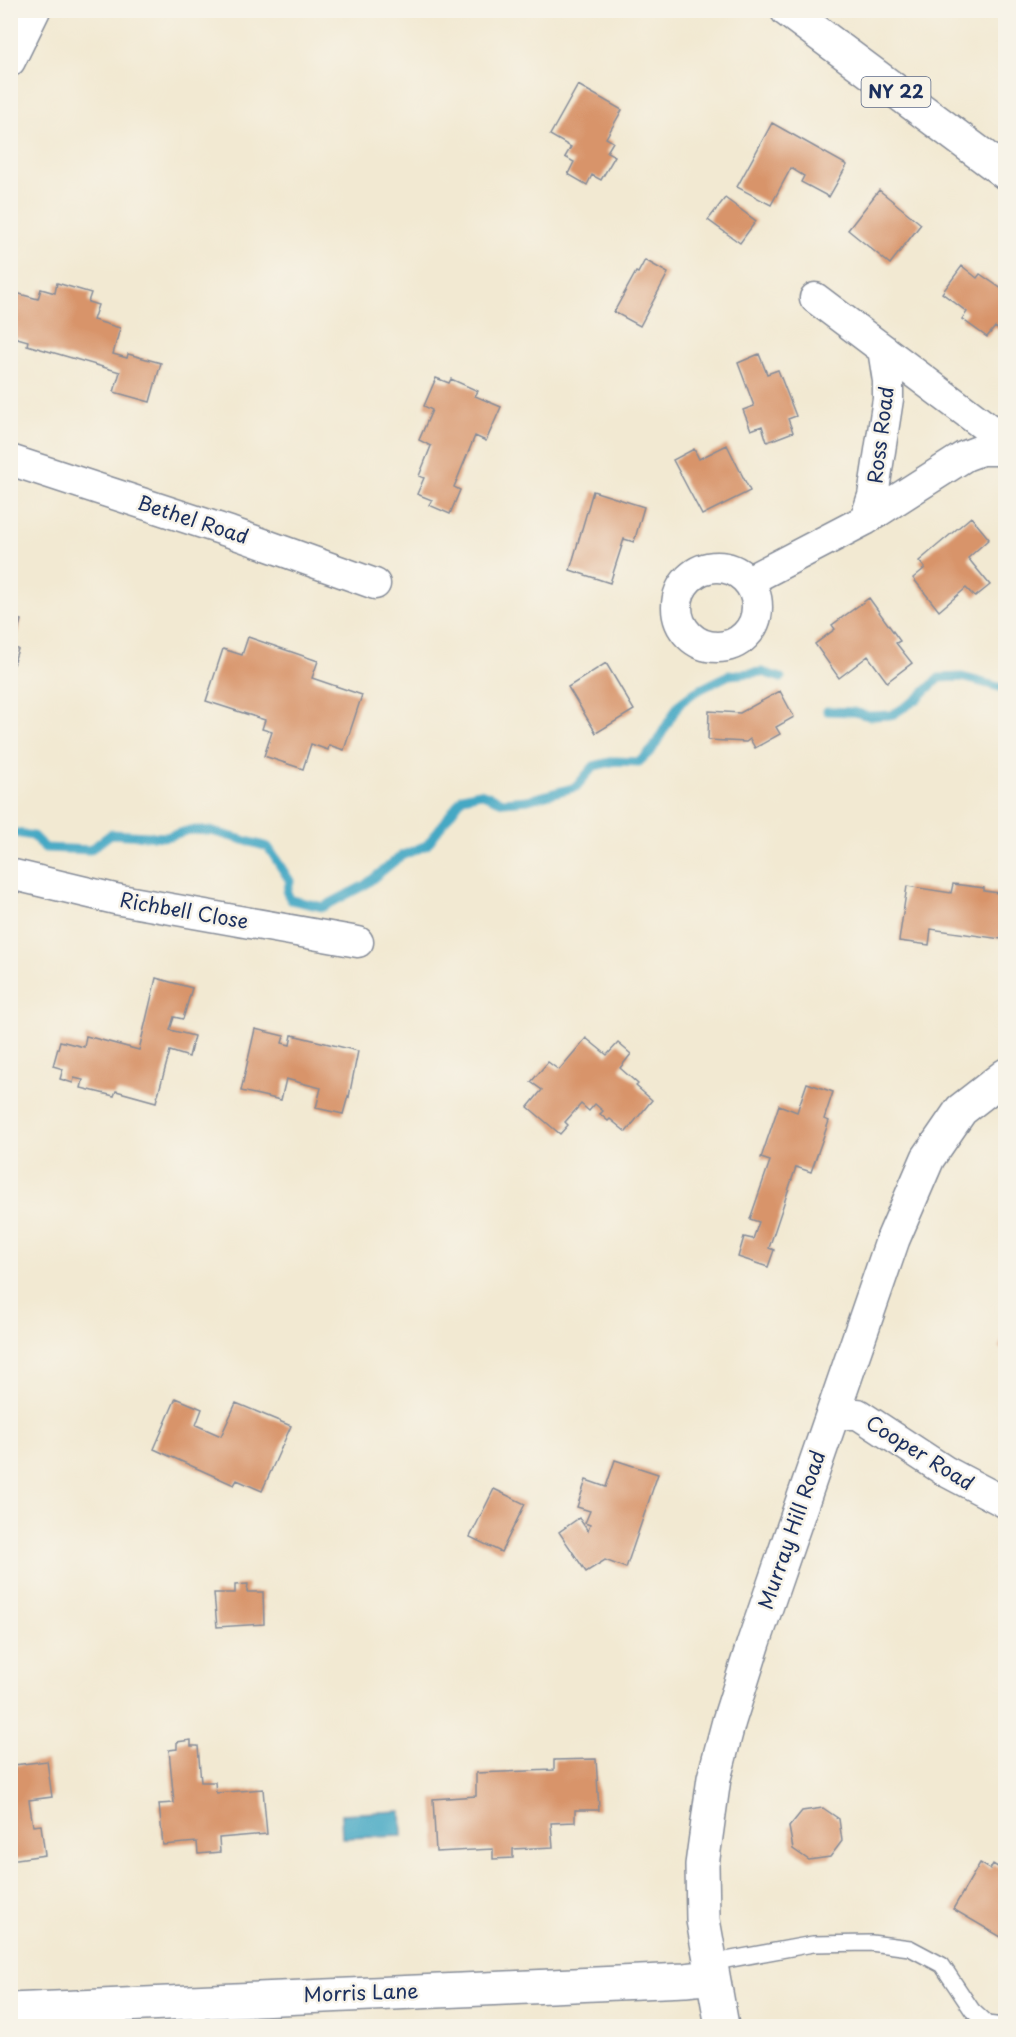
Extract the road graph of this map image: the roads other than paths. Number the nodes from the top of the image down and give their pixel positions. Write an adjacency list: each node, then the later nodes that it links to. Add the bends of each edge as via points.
1 (35, 10): 3 (street)
2 (787, 10): 4 (street, NY 22)
3 (10, 61)
4 (1005, 172)
5 (815, 298): 6 (street, Ross Road)
6 (883, 349): 7 (street, Ross Road); 10 (street, Ross Road, via 888,399 873,496)
7 (1005, 442)
8 (1005, 450): 10 (street, Ross Road, via 981,450 965,456)
9 (10, 460): 12 (street, Bethel Road)
10 (865, 520): 11 (street, Ross Road)
11 (748, 581)
12 (375, 584)
13 (10, 874): 14 (street, Richbell Close, via 115,899)
14 (358, 942)
15 (1005, 1075): 16 (street, Murray Hill Road, via 961,1110 928,1158 892,1239)
16 (832, 1414): 17 (street, Cooper Road, via 858,1414 945,1471); 18 (street, Murray Hill Road, via 754,1642 714,1778 702,1865)
17 (1005, 1503)
18 (711, 1970): 19 (street, Morris Lane, via 685,1980); 20 (street, Murray Hill Road); 21 (lane, via 813,1944 871,1943 910,1948 942,1965 972,2010 987,2024)
19 (10, 2010)
20 (722, 2026)
21 (1002, 2026)

